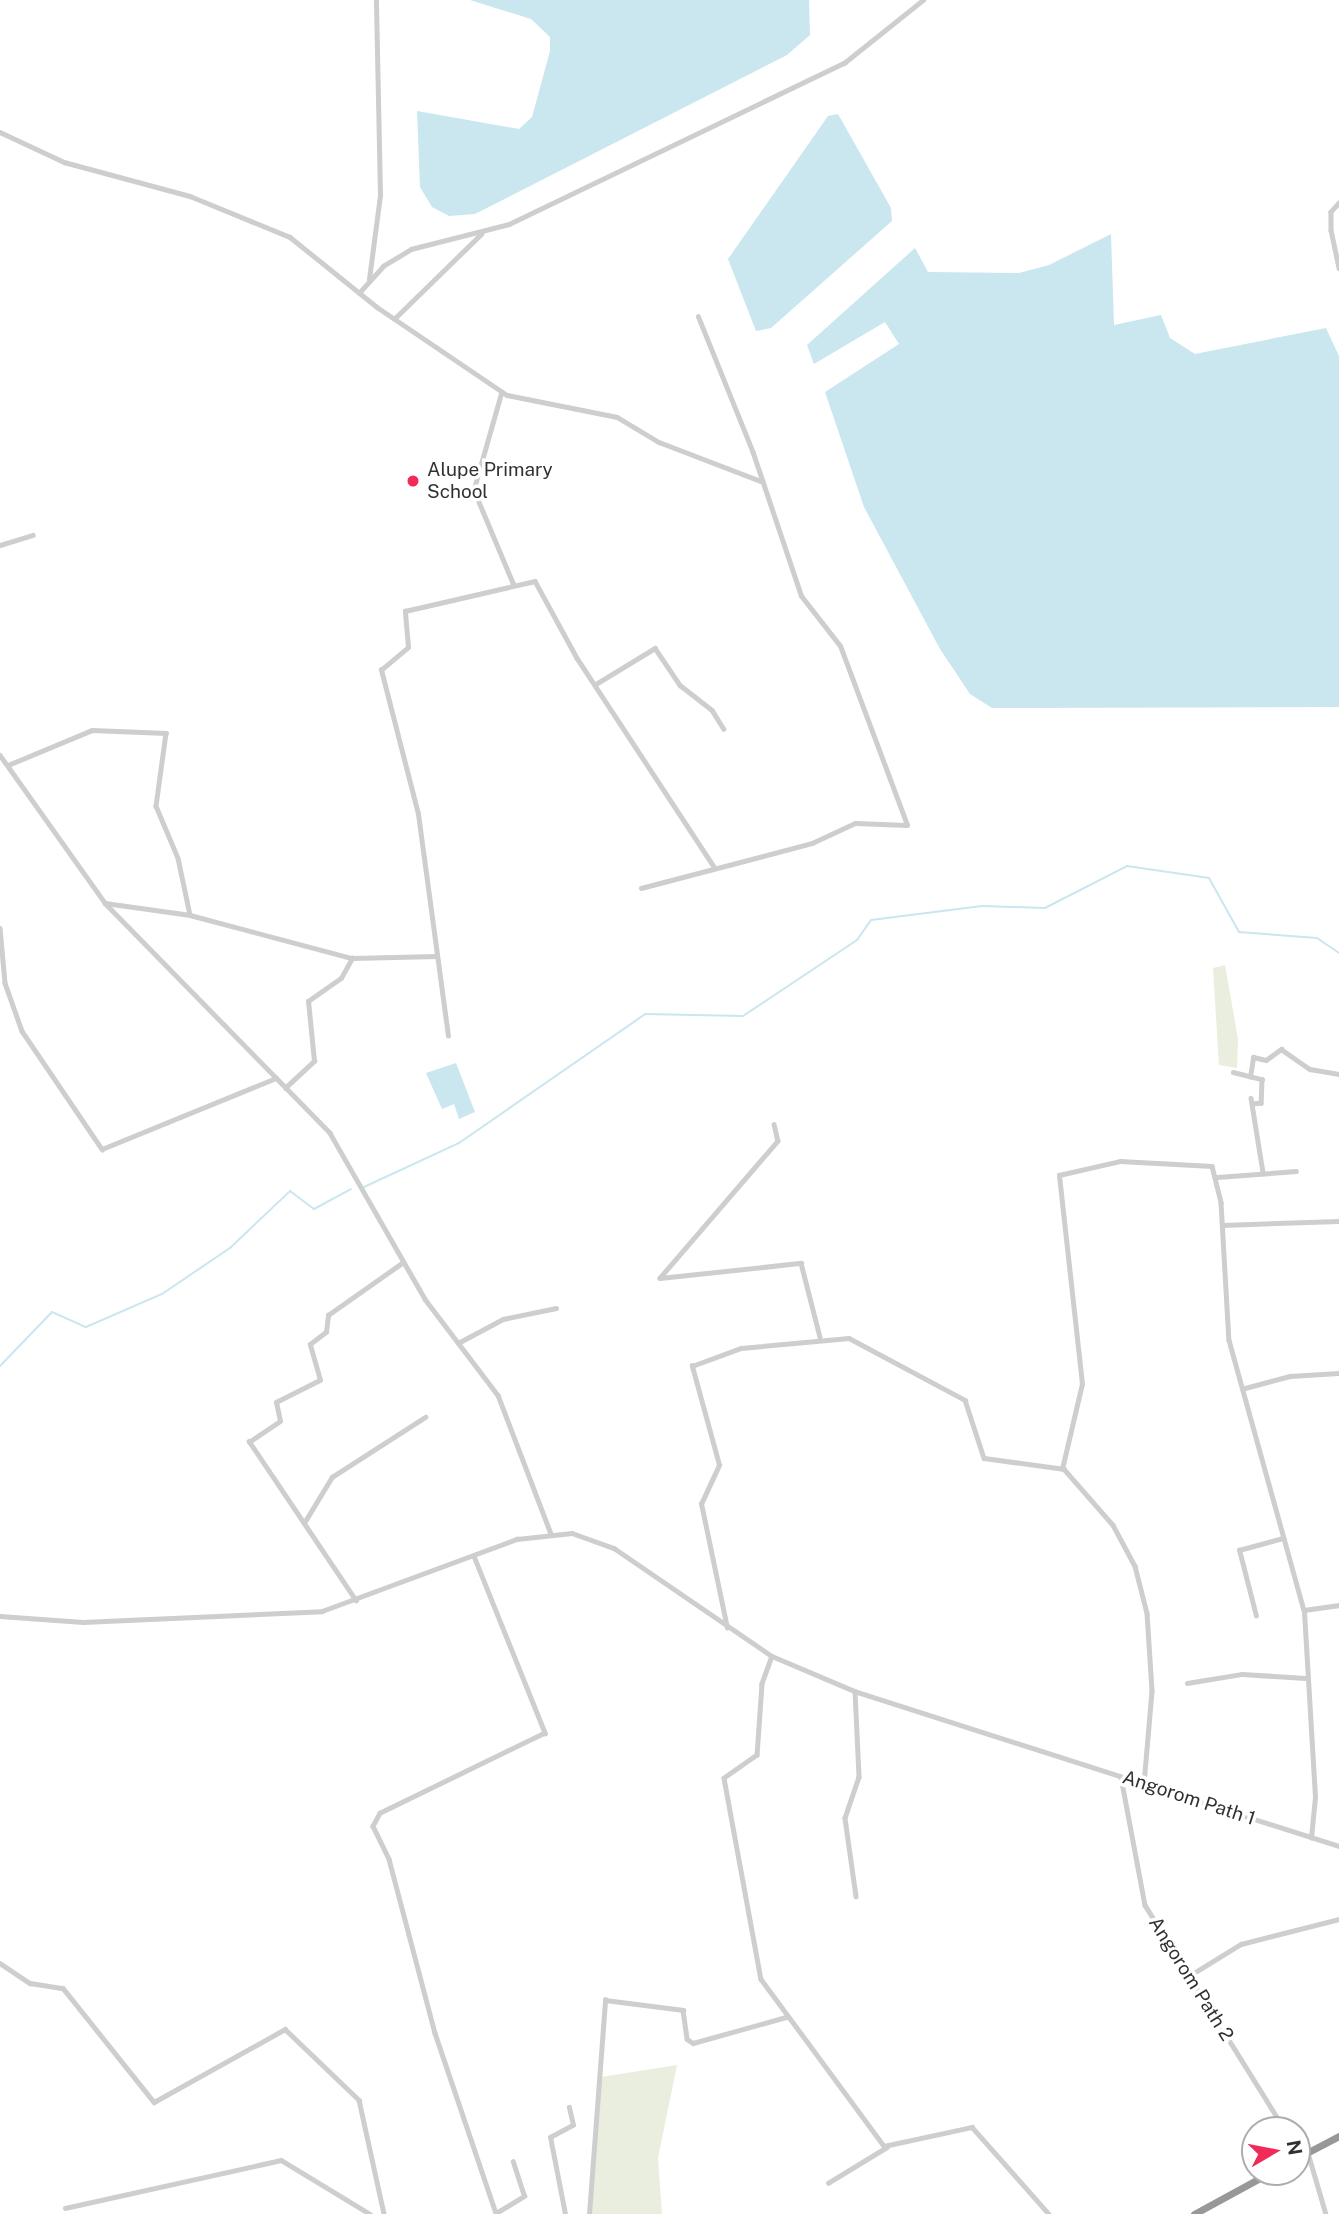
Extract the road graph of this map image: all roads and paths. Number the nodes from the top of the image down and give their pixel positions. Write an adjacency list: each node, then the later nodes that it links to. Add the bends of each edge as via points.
1 (376, 0): 7 (street, via 380,195)
2 (923, 0): 5 (street, via 844,63)
3 (0, 132): 8 (street, via 64,162 272,228)
4 (1339, 203): 6 (street, via 1331,212 1331,230)
5 (481, 234): 7 (street, via 411,249); 10 (street)
6 (1339, 268)
7 (369, 279): 8 (street)
8 (359, 293): 10 (street)
9 (698, 317): 12 (street)
10 (394, 319): 11 (street)
11 (502, 392): 12 (street, via 617,417 659,442); 15 (street, via 474,490)
12 (763, 482): 20 (street, via 801,596 840,646 907,825 855,823 813,843)
13 (33, 535): 14 (street)
14 (0, 545)
15 (514, 585): 16 (street, via 538,584); 25 (street, via 405,611 408,648 382,665 418,814)
16 (596, 684): 17 (street, via 655,648 680,685 712,710); 20 (street)
17 (724, 729)
18 (0, 755): 19 (street)
19 (8, 765): 22 (street); 23 (street, via 92,730 166,733 156,806 178,858)
20 (715, 868): 21 (street)
21 (641, 888)
22 (105, 903): 23 (street); 32 (street)
23 (190, 915): 26 (street)
24 (0, 928): 27 (street)
25 (437, 956): 26 (street); 28 (street)
26 (352, 958): 33 (street, via 341,978 309,1001 314,1061)
27 (2, 984): 32 (street, via 28,1045 106,1150)
28 (449, 1036)
29 (1233, 1072): 31 (street)
30 (1339, 1074): 31 (street, via 1310,1069 1281,1049 1266,1060 1253,1056)
31 (1250, 1077): 36 (street, via 1264,1083 1261,1103 1252,1101)
32 (276, 1078): 33 (street)
33 (285, 1088): 40 (street, via 339,1147)
34 (774, 1124): 42 (street, via 778,1141 660,1278 801,1263)
35 (1296, 1171): 36 (street)
36 (1263, 1172): 37 (street)
37 (1217, 1177): 39 (street); 47 (street, via 1207,1164 1120,1161 1059,1175 1082,1384)
38 (1339, 1221): 39 (street)
39 (1222, 1224): 45 (street, via 1229,1340)
40 (402, 1263): 43 (street); 48 (street, via 328,1315 326,1332 310,1344 320,1380 276,1402 280,1421 249,1442)
41 (556, 1308): 43 (street, via 503,1319)
42 (820, 1337): 47 (street, via 849,1338 965,1400 976,1445 987,1460); 57 (street, via 741,1348 692,1366 697,1405 719,1465 701,1504)
43 (458, 1343): 49 (street, via 510,1419)
44 (1339, 1373): 45 (street, via 1290,1376)
45 (1245, 1388): 50 (street)
46 (425, 1417): 48 (street, via 332,1477)
47 (1062, 1469): 63 (street, via 1113,1525 1144,1594 1152,1691)
48 (304, 1523): 52 (street)
49 (551, 1534): 51 (street); 57 (street, Angorom Path 1, via 604,1543)
50 (1283, 1538): 54 (street); 56 (street, via 1239,1550)
51 (474, 1556): 52 (street); 83 (street, via 545,1733 380,1813 373,1826 389,1859 435,2032)
52 (355, 1601): 55 (street, via 304,1614 83,1622)
53 (1339, 1605): 54 (street)
54 (1304, 1610): 59 (street)
55 (0, 1616)
56 (1255, 1616)
57 (727, 1629): 58 (street, Angorom Path 1)
58 (772, 1656): 61 (street, Angorom Path 1); 70 (street, via 762,1684 757,1755 727,1771 724,1787 751,1903 759,1973)
59 (1305, 1678): 60 (street, via 1242,1674); 64 (street, via 1315,1797)
60 (1187, 1683)
61 (855, 1691): 62 (street, Angorom Path 1); 66 (street, via 859,1777 845,1818)
62 (1121, 1776): 63 (street, Angorom Path 1); 69 (street, Angorom Path 2, via 1141,1895)
63 (1144, 1784): 64 (street, Angorom Path 1)
64 (1311, 1838): 65 (street, Angorom Path 1)
65 (1339, 1846)
66 (856, 1896)
67 (1339, 1919): 69 (street, via 1241,1944)
68 (0, 1963): 82 (street, via 30,1983 63,1988 154,2102 285,2029 359,2099)
69 (1188, 1976): 72 (street, Angorom Path 2)
70 (786, 2017): 74 (street); 85 (street, via 693,2043 687,2039 683,2010 605,2000)
71 (569, 2107): 84 (street, via 573,2125 550,2137)
72 (1276, 2116)
73 (1339, 2136): 75 (highway)
74 (887, 2147): 78 (street); 86 (street, via 972,2127)
75 (1311, 2149)
76 (513, 2162): 83 (street, via 524,2196)
77 (1311, 2178): 88 (street)
78 (828, 2183)
79 (1245, 2186): 87 (highway)
80 (65, 2208): 81 (street, via 281,2160)
81 (370, 2214)
82 (384, 2214)
83 (496, 2214)
84 (565, 2214)
85 (589, 2214)
86 (1049, 2214)
87 (1194, 2214)
88 (1326, 2214)

